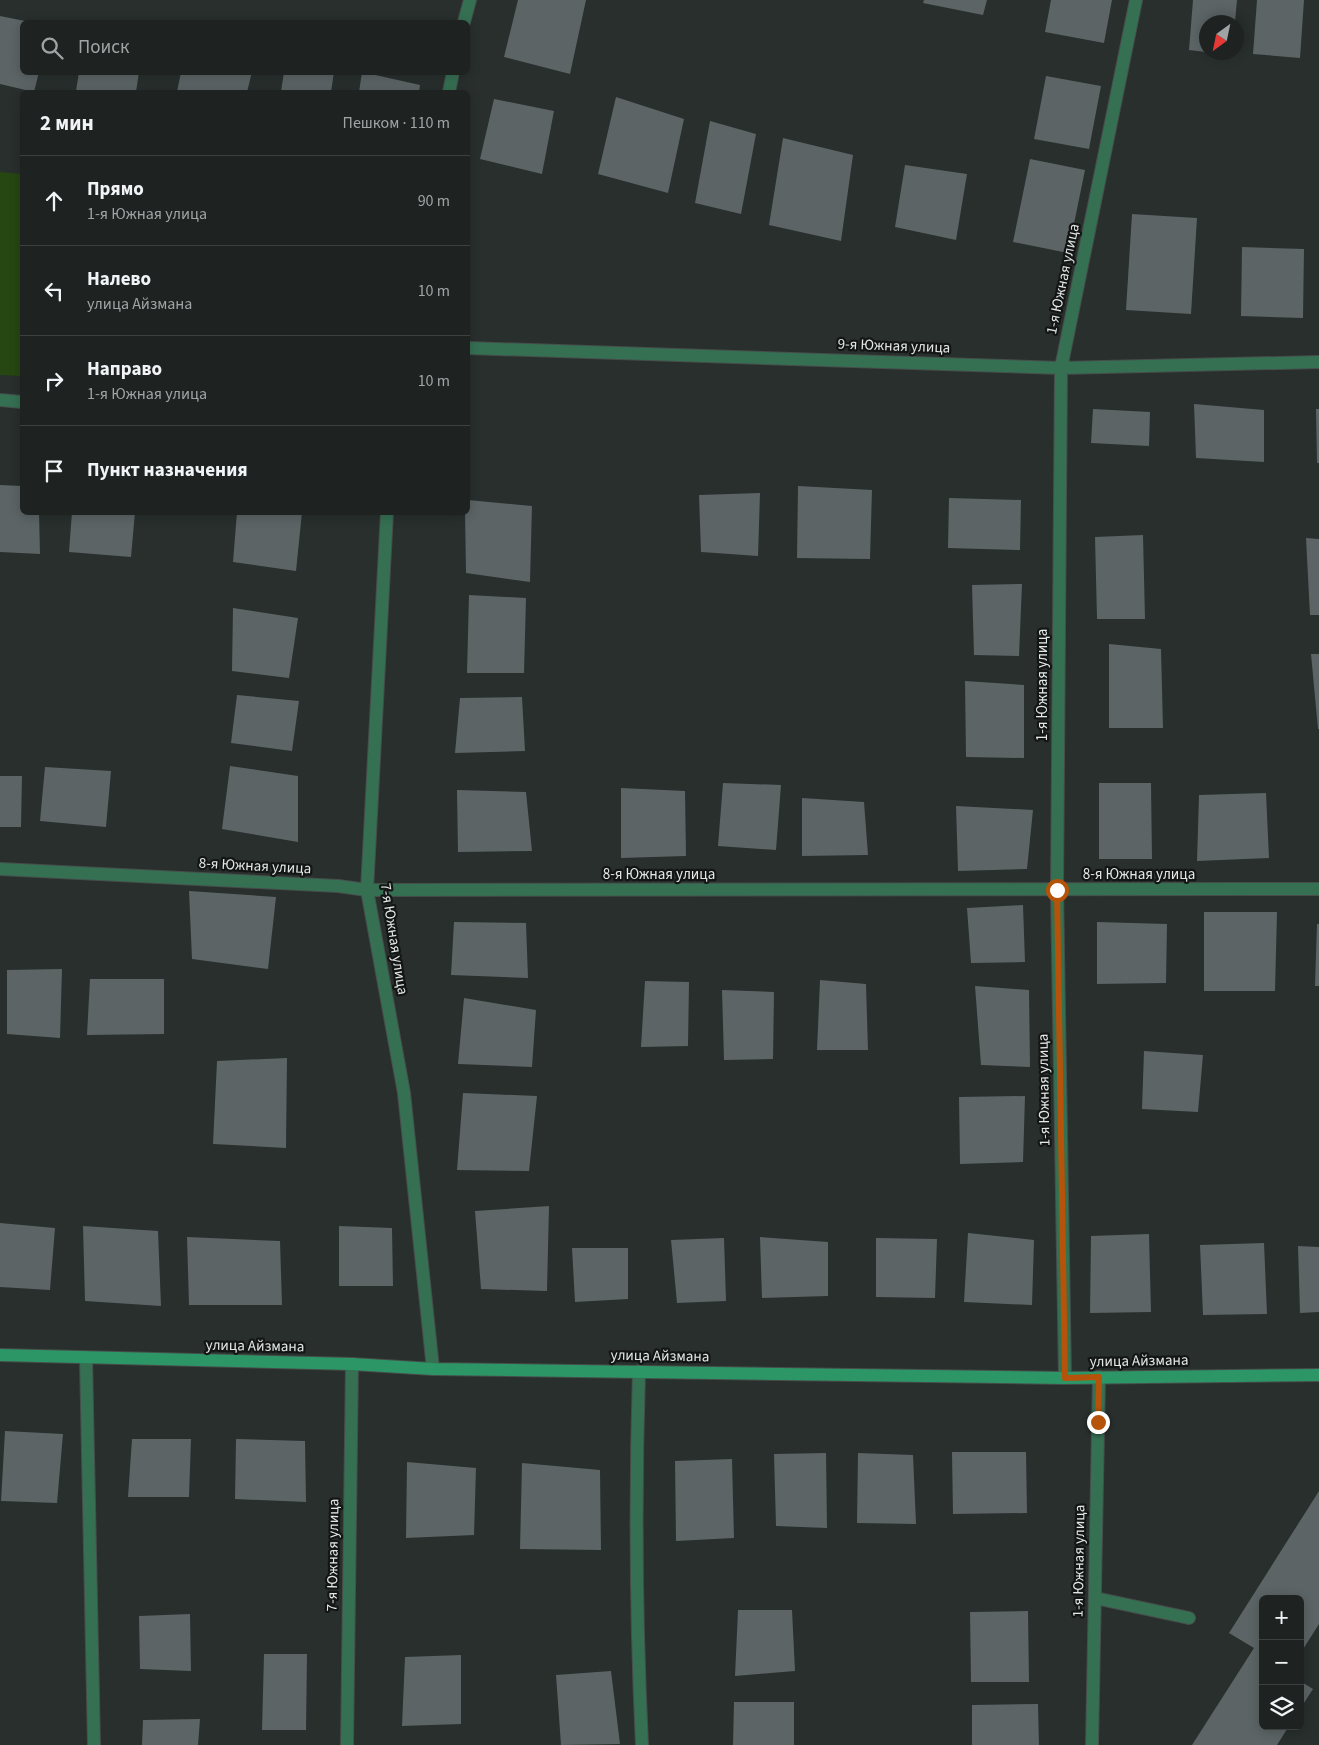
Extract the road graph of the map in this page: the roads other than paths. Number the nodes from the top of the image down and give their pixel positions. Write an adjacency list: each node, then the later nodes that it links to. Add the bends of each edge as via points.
1 (470, 0): 3 (street)
2 (1136, 0): 8 (street, 1-я Южная улица)
3 (465, 20)
4 (452, 75): 5 (street)
5 (449, 90)
6 (470, 348): 8 (street, 9-я Южная улица)
7 (1319, 362): 8 (street, 9-я Южная улица)
8 (1061, 368): 15 (street, 1-я Южная улица)
9 (0, 400): 10 (street)
10 (20, 402)
11 (387, 515): 14 (street, 7-я Южная улица)
12 (0, 868): 14 (street, 8-я Южная улица)
13 (1319, 889): 15 (street, 8-я Южная улица)
14 (367, 890): 15 (street, 8-я Южная улица); 19 (street, 7-я Южная улица, via 404,1093)
15 (1057, 890): 23 (street, 1-я Южная улица)
16 (0, 1355): 17 (street, улица Айзмана)
17 (86, 1358): 18 (street, улица Айзмана); 26 (street)
18 (352, 1364): 19 (street, улица Айзмана); 27 (street, 7-я Южная улица)
19 (433, 1369): 20 (street, улица Айзмана)
20 (639, 1372): 23 (street, улица Айзмана); 28 (street, via 638,1654)
21 (1319, 1375): 22 (street, улица Айзмана)
22 (1099, 1377): 23 (street, улица Айзмана); 24 (street, 1-я Южная улица)
23 (1065, 1378)
24 (1095, 1598): 25 (street); 29 (street, 1-я Южная улица)
25 (1189, 1618)
26 (94, 1745)
27 (347, 1745)
28 (642, 1745)
29 (1092, 1745)

